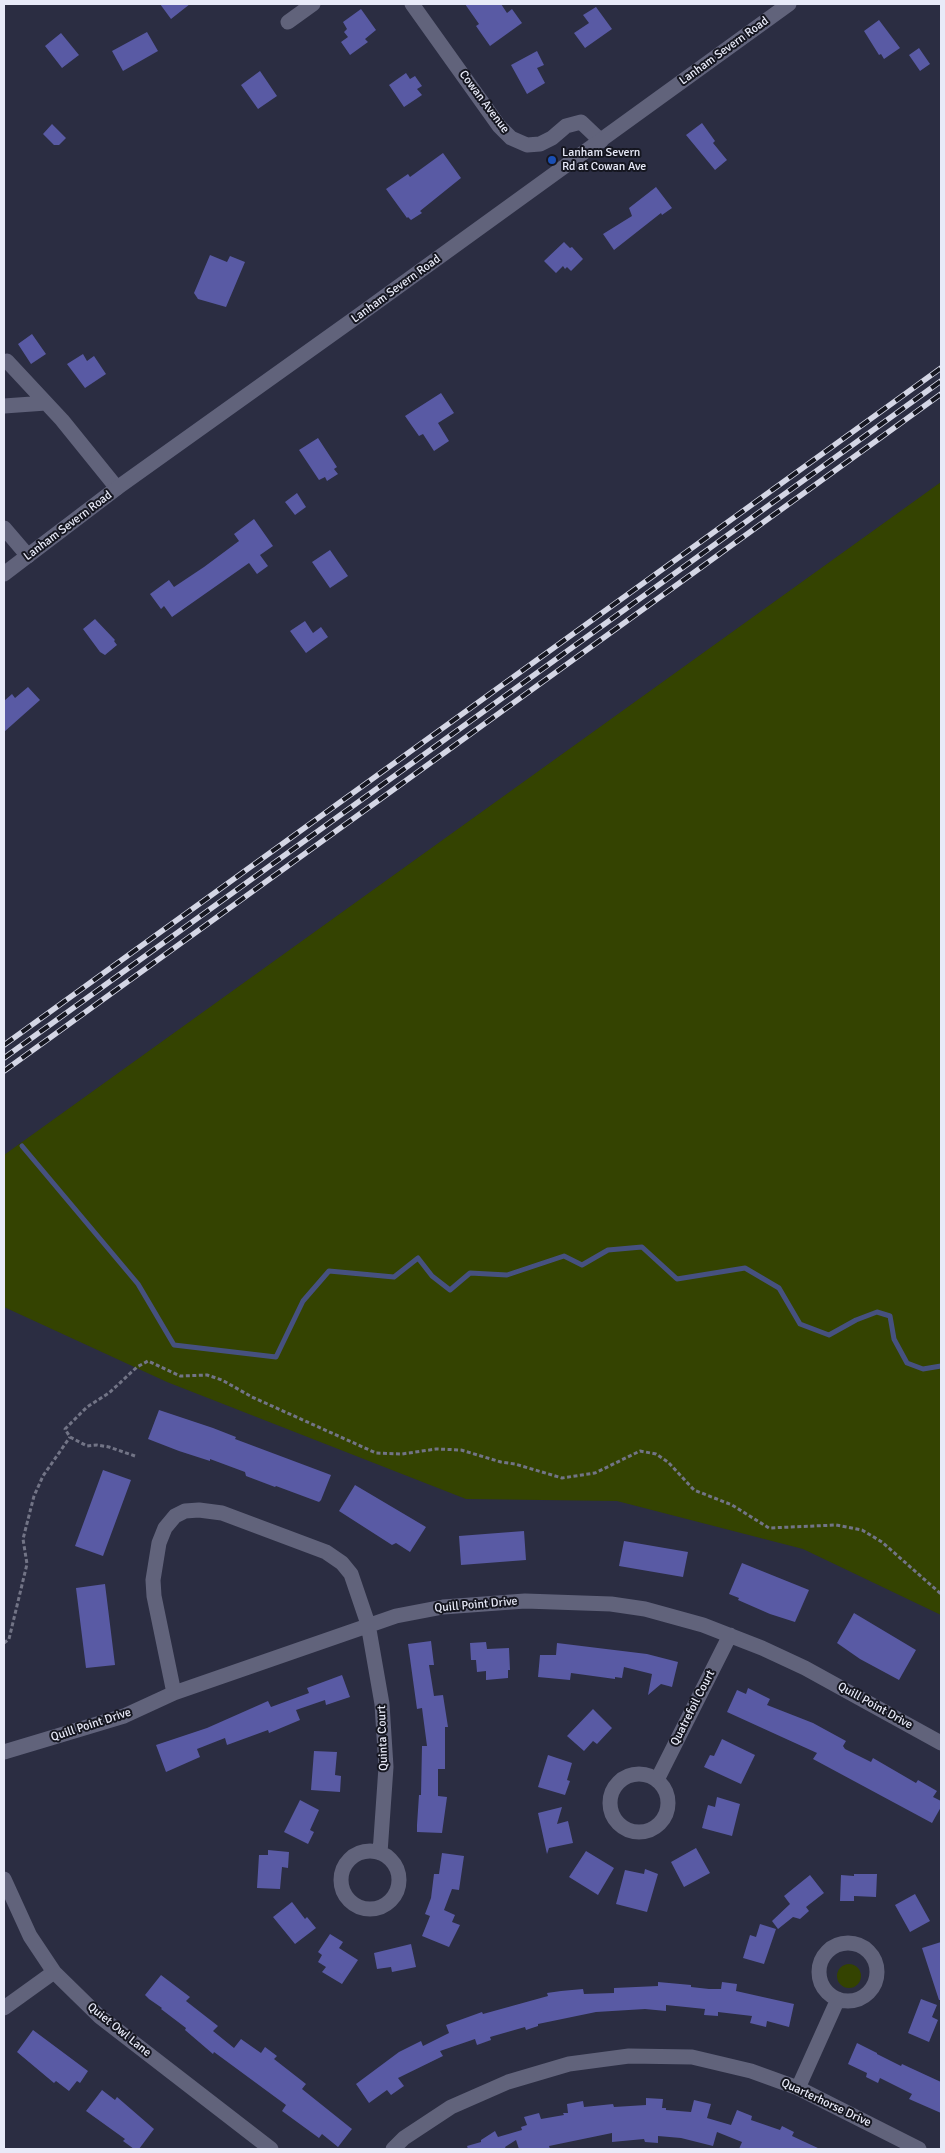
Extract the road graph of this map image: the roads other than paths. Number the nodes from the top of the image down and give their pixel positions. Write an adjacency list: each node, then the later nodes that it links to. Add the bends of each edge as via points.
1 (313, 4): 4 (street)
2 (412, 4): 5 (street, Cowan Avenue, via 499,126 511,138 527,145 540,144 566,126 581,122)
3 (789, 4): 5 (street, Lanham Severn Road)
4 (288, 22)
5 (601, 141): 9 (street, Lanham Severn Road)
6 (7, 361): 7 (street)
7 (46, 403): 8 (street); 9 (street)
8 (4, 406)
9 (117, 488): 11 (street, Lanham Severn Road)
10 (4, 528): 11 (street)
11 (28, 556): 12 (street, Lanham Severn Road)
12 (4, 574)
13 (368, 1624): 14 (street, Quill Point Drive, via 442,1607 496,1602 568,1602 645,1609); 15 (street, Quill Point Drive); 15 (street, Quinta Court, via 351,1574 326,1552 222,1514 185,1511 175,1516 165,1528 153,1580); 19 (street, Quinta Court, via 382,1704 386,1767)
14 (730, 1635): 16 (street, Quill Point Drive, via 806,1668); 18 (street, Quatrefoil Court)
15 (174, 1693): 17 (street, Quill Point Drive, via 124,1716)
16 (941, 1743)
17 (4, 1752)
18 (657, 1780)
19 (380, 1853)
20 (4, 1879): 21 (street, Quiet Owl Lane, via 30,1936)
21 (54, 1972): 23 (street); 25 (street, Quiet Owl Lane, via 99,2016)
22 (838, 1999): 24 (street)
23 (4, 2008)
24 (798, 2088): 26 (street, Quarterhorse Drive, via 751,2071 692,2057 629,2056 569,2064 508,2082 451,2107); 27 (street, Quarterhorse Drive)
25 (271, 2149)
26 (393, 2149)
27 (919, 2149)

